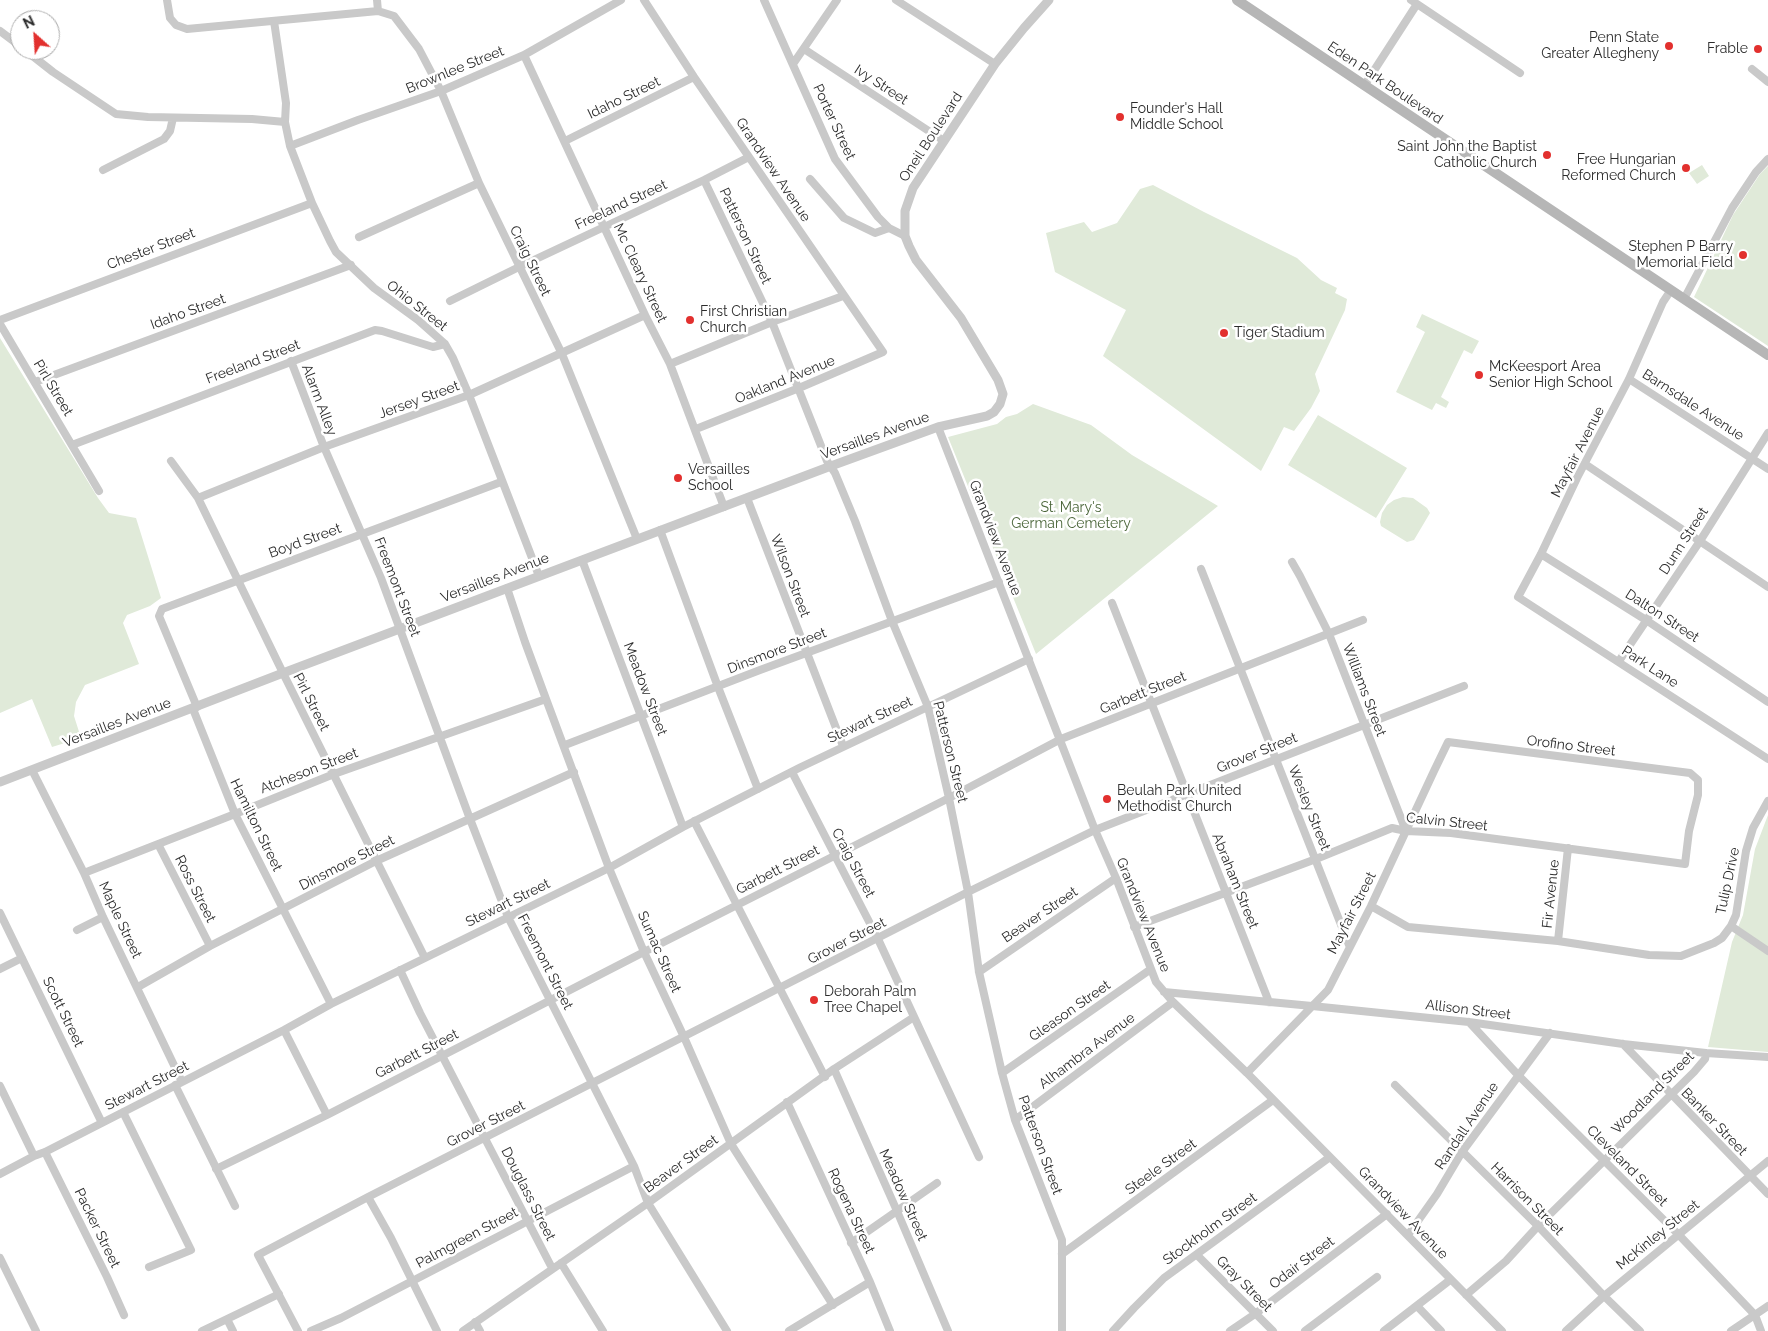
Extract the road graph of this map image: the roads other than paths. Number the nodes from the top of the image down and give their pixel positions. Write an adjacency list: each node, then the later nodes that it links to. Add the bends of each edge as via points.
1 (167, 0): 12 (street, via 170,18 176,25 190,28)
2 (378, 0): 11 (street)
3 (621, 0): 14 (street, Brownlee Street)
4 (644, 0): 20 (street, Grandview Avenue)
5 (764, 0): 16 (street, Porter Street)
6 (837, 0): 13 (street)
7 (896, 0): 17 (street)
8 (1049, 0): 17 (street, Oneil Boulevard)
9 (1237, 0): 22 (main road, Eden Park Boulevard)
10 (1414, 2): 19 (street); 22 (street)
11 (378, 11): 12 (street); 23 (street, Craig Street, via 394,16 419,49)
12 (274, 21): 25 (street, Ohio Street, via 286,102)
13 (804, 49): 16 (street); 27 (street, Ivy Street)
14 (524, 55): 23 (street, Brownlee Street); 26 (street, Mc Cleary Street)
15 (37, 60): 24 (street, via 116,114)
16 (793, 64): 37 (street, Porter Street, via 835,159)
17 (995, 64): 27 (street, Oneil Boulevard)
18 (1752, 69): 21 (street)
19 (1520, 73)
20 (694, 77): 26 (street, Idaho Street); 29 (street, Grandview Avenue)
21 (1768, 82)
22 (1364, 86): 42 (main road, Eden Park Boulevard)
23 (441, 91): 28 (street, Brownlee Street); 34 (street, Craig Street)
24 (173, 118): 25 (street); 31 (street, via 164,139)
25 (285, 122): 28 (street, Ohio Street)
26 (565, 141): 36 (street, Mc Cleary Street)
27 (944, 141): 38 (street, Oneil Boulevard, via 913,188 905,211)
28 (290, 146): 35 (street, Ohio Street)
29 (749, 156): 33 (street, Freeland Street); 43 (street, Grandview Avenue)
30 (1768, 159): 44 (street, via 1732,208)
31 (103, 170)
32 (810, 179): 37 (street, via 844,218 876,233)
33 (704, 180): 36 (street, Freeland Street); 48 (street, Patterson Street)
34 (479, 183): 39 (street); 41 (street, Craig Street)
35 (312, 203): 40 (street, Ohio Street, via 336,252); 47 (street, Chester Street)
36 (605, 226): 41 (street, Freeland Street); 46 (street, Mc Cleary Street)
37 (889, 228): 38 (street, Porter Street)
38 (906, 236): 60 (street, Oneil Boulevard, via 916,260 961,318 998,380 1003,394)
39 (359, 237)
40 (350, 265): 50 (street, Ohio Street); 57 (street, Idaho Street)
41 (519, 266): 45 (street, Freeland Street); 52 (street, Craig Street)
42 (1671, 290): 44 (main road, Eden Park Boulevard); 56 (street, Mayfair Avenue)
43 (843, 296): 48 (street); 51 (street, Grandview Avenue)
44 (1684, 299): 53 (main road, Eden Park Boulevard)
45 (450, 301)
46 (645, 315): 52 (street, Jersey Street); 55 (street, Mc Cleary Street)
47 (0, 320)
48 (772, 322): 55 (street); 58 (street, Patterson Street)
49 (0, 324): 57 (street, Pirl Street)
50 (445, 344): 54 (street, Freeland Street, via 434,347 375,330); 59 (street, Ohio Street)
51 (883, 352): 58 (street, Oakland Avenue)
52 (562, 354): 59 (street, Jersey Street); 78 (street, Craig Street)
53 (1768, 355)
54 (291, 361): 64 (street, Freeland Street); 65 (street, Alarm Alley)
55 (670, 364): 62 (street, Mc Cleary Street)
56 (1629, 379): 66 (street, Barnsdale Avenue); 68 (street, Mayfair Avenue)
57 (35, 382): 64 (street, Pirl Street)
58 (799, 388): 62 (street, Oakland Avenue); 69 (street, Patterson Street)
59 (469, 395): 65 (street, Jersey Street); 71 (street, Ohio Street)
60 (1000, 404): 61 (street, Versailles Avenue, via 987,416)
61 (938, 427): 69 (street, Versailles Avenue); 86 (street, Grandview Avenue)
62 (696, 428): 75 (street, Mc Cleary Street)
63 (1768, 433): 66 (street, Dunn Street)
64 (72, 445): 72 (street, Pirl Street)
65 (324, 447): 73 (street, Jersey Street); 77 (street, Freemont Street)
66 (1752, 458): 70 (street, Barnsdale Avenue); 79 (street, Dunn Street)
67 (171, 461): 73 (street, Pirl Street)
68 (1585, 464): 79 (street); 80 (street, Mayfair Avenue)
69 (831, 466): 74 (street, Versailles Avenue); 93 (street, Patterson Street)
70 (1768, 469)
71 (502, 482): 77 (street, Boyd Street); 84 (street, Ohio Street)
72 (99, 490)
73 (198, 498): 85 (street, Pirl Street)
74 (747, 498): 75 (street, Versailles Avenue); 97 (street, Wilson Street)
75 (724, 507): 76 (street, Versailles Avenue)
76 (660, 530): 78 (street, Versailles Avenue); 103 (street)
77 (362, 533): 85 (street, Boyd Street); 94 (street, Freemont Street)
78 (637, 539): 81 (street, Versailles Avenue)
79 (1700, 541): 87 (street); 92 (street, Dunn Street)
80 (1541, 554): 89 (street, Mayfair Avenue); 92 (street, Dalton Street)
81 (582, 560): 84 (street, Versailles Avenue); 109 (street, Meadow Street)
82 (1292, 562): 95 (street, Williams Street)
83 (1201, 569): 100 (street, Wesley Street)
84 (539, 576): 88 (street, Versailles Avenue)
85 (238, 580): 96 (street, Boyd Street, via 162,609 159,616); 101 (street, Pirl Street)
86 (999, 582): 93 (street, Dinsmore Street); 98 (street, Grandview Avenue)
87 (1768, 587)
88 (507, 588): 94 (street, Versailles Avenue); 104 (street, Sumac Street)
89 (1518, 597): 99 (street, Park Lane)
90 (1112, 603): 106 (street, Abraham Street)
91 (1363, 620): 95 (street, Garbett Street)
92 (1646, 620): 99 (street, Dunn Street); 105 (street, Dalton Street)
93 (892, 621): 97 (street, Dinsmore Street); 107 (street, Patterson Street)
94 (400, 629): 101 (street, Versailles Avenue); 111 (street, Freemont Street)
95 (1329, 634): 100 (street, Garbett Street); 110 (street, Williams Street)
96 (174, 652): 108 (street, Hamilton Street)
97 (806, 653): 103 (street, Dinsmore Street); 115 (street, Wilson Street)
98 (1029, 659): 107 (street, Stewart Street); 112 (street, Grandview Avenue)
99 (1619, 661): 117 (street, Park Lane)
100 (1240, 668): 106 (street, Garbett Street); 116 (street, Wesley Street)
101 (282, 673): 108 (street, Versailles Avenue); 121 (street, Pirl Street)
102 (1464, 686): 110 (street, Grover Street)
103 (718, 687): 109 (street, Dinsmore Street); 123 (street)
104 (546, 699): 111 (street, Atcheson Street); 114 (street, Sumac Street)
105 (1768, 702)
106 (1151, 704): 112 (street, Garbett Street); 124 (street, Abraham Street)
107 (928, 707): 115 (street, Stewart Street); 125 (street, Patterson Street)
108 (195, 708): 118 (street, Versailles Avenue); 127 (street, Hamilton Street)
109 (642, 717): 114 (street, Dinsmore Street); 130 (street, Meadow Street)
110 (1363, 724): 116 (street, Grover Street); 132 (street, Williams Street)
111 (440, 736): 121 (street, Atcheson Street); 128 (street, Freemont Street)
112 (1060, 739): 125 (street, Garbett Street); 131 (street, Grandview Avenue)
113 (1448, 742): 132 (street, Mayfair Street); 138 (street, Orofino Street, via 1690,772 1698,780 1698,794)
114 (565, 746): 119 (street, Sumac Street)
115 (843, 746): 120 (street, Stewart Street)
116 (1276, 758): 124 (street, Grover Street); 136 (street, Wesley Street)
117 (1768, 759)
118 (32, 770): 122 (street, Versailles Avenue); 140 (street, Maple Street)
119 (574, 772): 128 (street, Dinsmore Street); 139 (street, Sumac Street)
120 (792, 772): 123 (street, Stewart Street); 135 (street, Craig Street)
121 (334, 774): 127 (street, Atcheson Street); 137 (street, Pirl Street)
122 (0, 782)
123 (758, 789): 129 (street, Stewart Street)
124 (1187, 794): 131 (street, Grover Street); 143 (street, Abraham Street)
125 (950, 798): 135 (street, Garbett Street); 142 (street, Patterson Street)
126 (1768, 801): 151 (street, Tulip Drive, via 1753,828 1746,851 1736,915)
127 (235, 814): 133 (street, Atcheson Street); 146 (street, Hamilton Street)
128 (470, 819): 137 (street, Dinsmore Street); 149 (street, Freemont Street)
129 (694, 822): 130 (street, Stewart Street); 144 (street)
130 (683, 827): 139 (street, Stewart Street)
131 (1095, 830): 141 (street, Grandview Avenue); 142 (street, Grover Street)
132 (1406, 831): 134 (street, Calvin Street, via 1451,833); 136 (street, Calvin Street, via 1392,828); 145 (street, Mayfair Street)
133 (158, 844): 140 (street, Atcheson Street); 156 (street, Ross Street)
134 (1568, 848): 138 (street, Calvin Street); 154 (street, Fir Avenue)
135 (834, 856): 144 (street, Garbett Street); 153 (street, Craig Street)
136 (1316, 859): 143 (street, Calvin Street); 155 (street, Wesley Street)
137 (376, 861): 146 (street, Dinsmore Street); 160 (street, Pirl Street)
138 (1684, 864)
139 (610, 868): 149 (street, Stewart Street); 158 (street, Sumac Street)
140 (84, 873): 148 (street, Maple Street)
141 (1116, 878): 150 (street, Grandview Avenue); 164 (street, Beaver Street)
142 (968, 892): 153 (street, Grover Street); 164 (street, Patterson Street)
143 (1226, 892): 150 (street, Calvin Street); 170 (street, Abraham Street)
144 (738, 905): 158 (street, Garbett Street); 166 (street)
145 (1370, 906): 154 (street, via 1408,927); 155 (street, Mayfair Street)
146 (283, 909): 156 (street, Dinsmore Street); 171 (street, Hamilton Street)
147 (0, 913): 159 (street, Scott Street)
148 (103, 917): 152 (street); 165 (street, Maple Street)
149 (508, 917): 160 (street, Stewart Street); 168 (street, Freemont Street)
150 (1134, 926): 162 (street, Grandview Avenue)
151 (1730, 926): 154 (street, via 1722,938 1682,956 1649,955); 157 (street, Tulip Drive)
152 (77, 930)
153 (878, 939): 166 (street, Grover Street); 173 (street, Craig Street)
154 (1558, 941)
155 (1349, 945): 172 (street, Mayfair Street, via 1328,990)
156 (210, 946): 165 (street, Dinsmore Street)
157 (1768, 951)
158 (644, 952): 168 (street, Garbett Street); 177 (street, Sumac Street)
159 (22, 958): 161 (street); 197 (street, Scott Street)
160 (425, 958): 163 (street, Stewart Street)
161 (0, 969)
162 (1151, 969): 167 (street, Grandview Avenue); 183 (street, Gleason Street)
163 (400, 970): 171 (street, Stewart Street); 180 (street, Douglass Street)
164 (979, 972): 183 (street, Patterson Street)
165 (138, 987): 187 (street, Maple Street)
166 (779, 990): 177 (street, Grover Street); 186 (street)
167 (1164, 992): 169 (street, Grandview Avenue); 170 (street, Allison Street)
168 (550, 1001): 180 (street, Garbett Street); 188 (street, Freemont Street)
169 (1173, 1002): 184 (street, Grandview Avenue); 196 (street, Alhambra Avenue)
170 (1269, 1002): 172 (street, Allison Street)
171 (331, 1004): 175 (street, Stewart Street)
172 (1312, 1006): 174 (street, Allison Street); 184 (street, Mayfair Street)
173 (914, 1017): 182 (street, Beaver Street); 203 (street, Craig Street)
174 (1469, 1022): 176 (street, Allison Street); 185 (street, Cleveland Street)
175 (284, 1030): 187 (street, Stewart Street); 195 (street)
176 (1550, 1033): 178 (street, Allison Street); 185 (street, Randall Avenue)
177 (684, 1037): 188 (street, Grover Street); 199 (street, Sumac Street)
178 (1624, 1044): 179 (street, Allison Street); 191 (street, Banker Street)
179 (1706, 1054): 181 (street, Allison Street); 191 (street, Woodland Street, via 1694,1072)
180 (443, 1055): 195 (street, Garbett Street); 198 (street, Douglass Street)
181 (1768, 1057)
182 (834, 1069): 186 (street, Beaver Street); 216 (street, Meadow Street)
183 (1002, 1073): 196 (street, Patterson Street)
184 (1247, 1073): 192 (street, Grandview Avenue)
185 (1518, 1075): 201 (street, Randall Avenue); 205 (street, Cleveland Street)
186 (825, 1077): 193 (street, Beaver Street)
187 (179, 1084): 194 (street, Stewart Street); 208 (street, Maple Street)
188 (592, 1084): 198 (street, Grover Street); 207 (street, Freemont Street)
189 (1396, 1085): 201 (street, Harrison Street)
190 (0, 1086): 202 (street)
191 (1671, 1095): 205 (street, Woodland Street); 210 (street, Banker Street)
192 (1273, 1100): 204 (street, Grandview Avenue); 223 (street, Steele Street)
193 (787, 1102): 199 (street, Beaver Street); 222 (street, Rogena Street)
194 (123, 1112): 197 (street, Stewart Street); 227 (street, via 191,1250)
195 (327, 1115): 208 (street, Garbett Street)
196 (1015, 1120): 223 (street, Patterson Street, via 1062,1240)
197 (102, 1123): 200 (street, Stewart Street)
198 (486, 1138): 213 (street, Grover Street); 218 (street, Douglass Street)
199 (731, 1144): 214 (street, Beaver Street); 236 (street, Sumac Street)
200 (45, 1152): 202 (street, Stewart Street); 240 (street, Packer Street)
201 (1462, 1152): 219 (street, Harrison Street); 220 (street, Randall Avenue)
202 (34, 1156): 209 (street, Stewart Street)
203 (979, 1157)
204 (1330, 1157): 217 (street, Grandview Avenue); 224 (street, Stockholm Street)
205 (1603, 1161): 219 (street, Woodland Street); 221 (street, Cleveland Street)
206 (1768, 1161): 210 (street, McKinley Street)
207 (634, 1166): 214 (street, Freemont Street); 218 (street, Palmgreen Street)
208 (216, 1169): 215 (street, Maple Street)
209 (0, 1174)
210 (1749, 1176): 212 (street, Banker Street); 221 (street, McKinley Street)
211 (938, 1182): 216 (street)
212 (1768, 1194)
213 (368, 1197): 231 (street); 233 (street, Grover Street, via 258,1255)
214 (648, 1203): 226 (street, Beaver Street); 253 (street, Freemont Street)
215 (235, 1206)
216 (897, 1211): 222 (street); 256 (street, Meadow Street)
217 (1388, 1214): 220 (street, Grandview Avenue); 239 (street, Odair Street)
218 (528, 1221): 228 (street, Douglass Street); 231 (street, Palmgreen Street)
219 (1538, 1226): 234 (street, Woodland Street, via 1506,1261); 235 (street, Harrison Street)
220 (1408, 1235): 230 (street, Grandview Avenue)
221 (1679, 1235): 235 (street, McKinley Street); 241 (street, Cleveland Street)
222 (852, 1243): 232 (street, Rogena Street)
223 (1062, 1254): 257 (street, Patterson Street)
224 (1197, 1255): 239 (street, Gray Street); 258 (street, Stockholm Street, via 1164,1278)
225 (0, 1258): 244 (street)
226 (560, 1263): 228 (street, Beaver Street); 252 (street)
227 (149, 1267)
228 (552, 1268): 243 (street, Beaver Street)
229 (1377, 1277): 261 (street)
230 (1450, 1280): 234 (street, Grandview Avenue); 237 (street)
231 (413, 1281): 248 (street, Palmgreen Street); 249 (street)
232 (870, 1282): 236 (street); 255 (street, Rogena Street)
233 (279, 1294): 242 (street); 247 (street)
234 (1466, 1295): 264 (street, Grandview Avenue)
235 (1604, 1296): 265 (street, McKinley Street); 266 (street, Harrison Street)
236 (833, 1305): 254 (street)
237 (1417, 1306): 262 (street); 263 (street)
238 (1768, 1306): 241 (street)
239 (1255, 1314): 259 (street, Odair Street); 260 (street, Gray Street)
240 (124, 1315)
241 (1755, 1315): 267 (street); 268 (street, Cleveland Street)
242 (226, 1319): 245 (street); 246 (street)
243 (475, 1322): 250 (street, Beaver Street); 251 (street)
244 (36, 1331)
245 (202, 1331)
246 (233, 1331)
247 (298, 1331)
248 (311, 1331)
249 (438, 1331)
250 (463, 1331)
251 (480, 1331)
252 (603, 1331)
253 (727, 1331)
254 (789, 1331)
255 (890, 1331)
256 (948, 1331)
257 (1062, 1331)
258 (1113, 1331)
259 (1230, 1331)
260 (1273, 1331)
261 (1305, 1331)
262 (1384, 1331)
263 (1441, 1331)
264 (1502, 1331)
265 (1566, 1331)
266 (1640, 1331)
267 (1731, 1331)
268 (1761, 1331)

